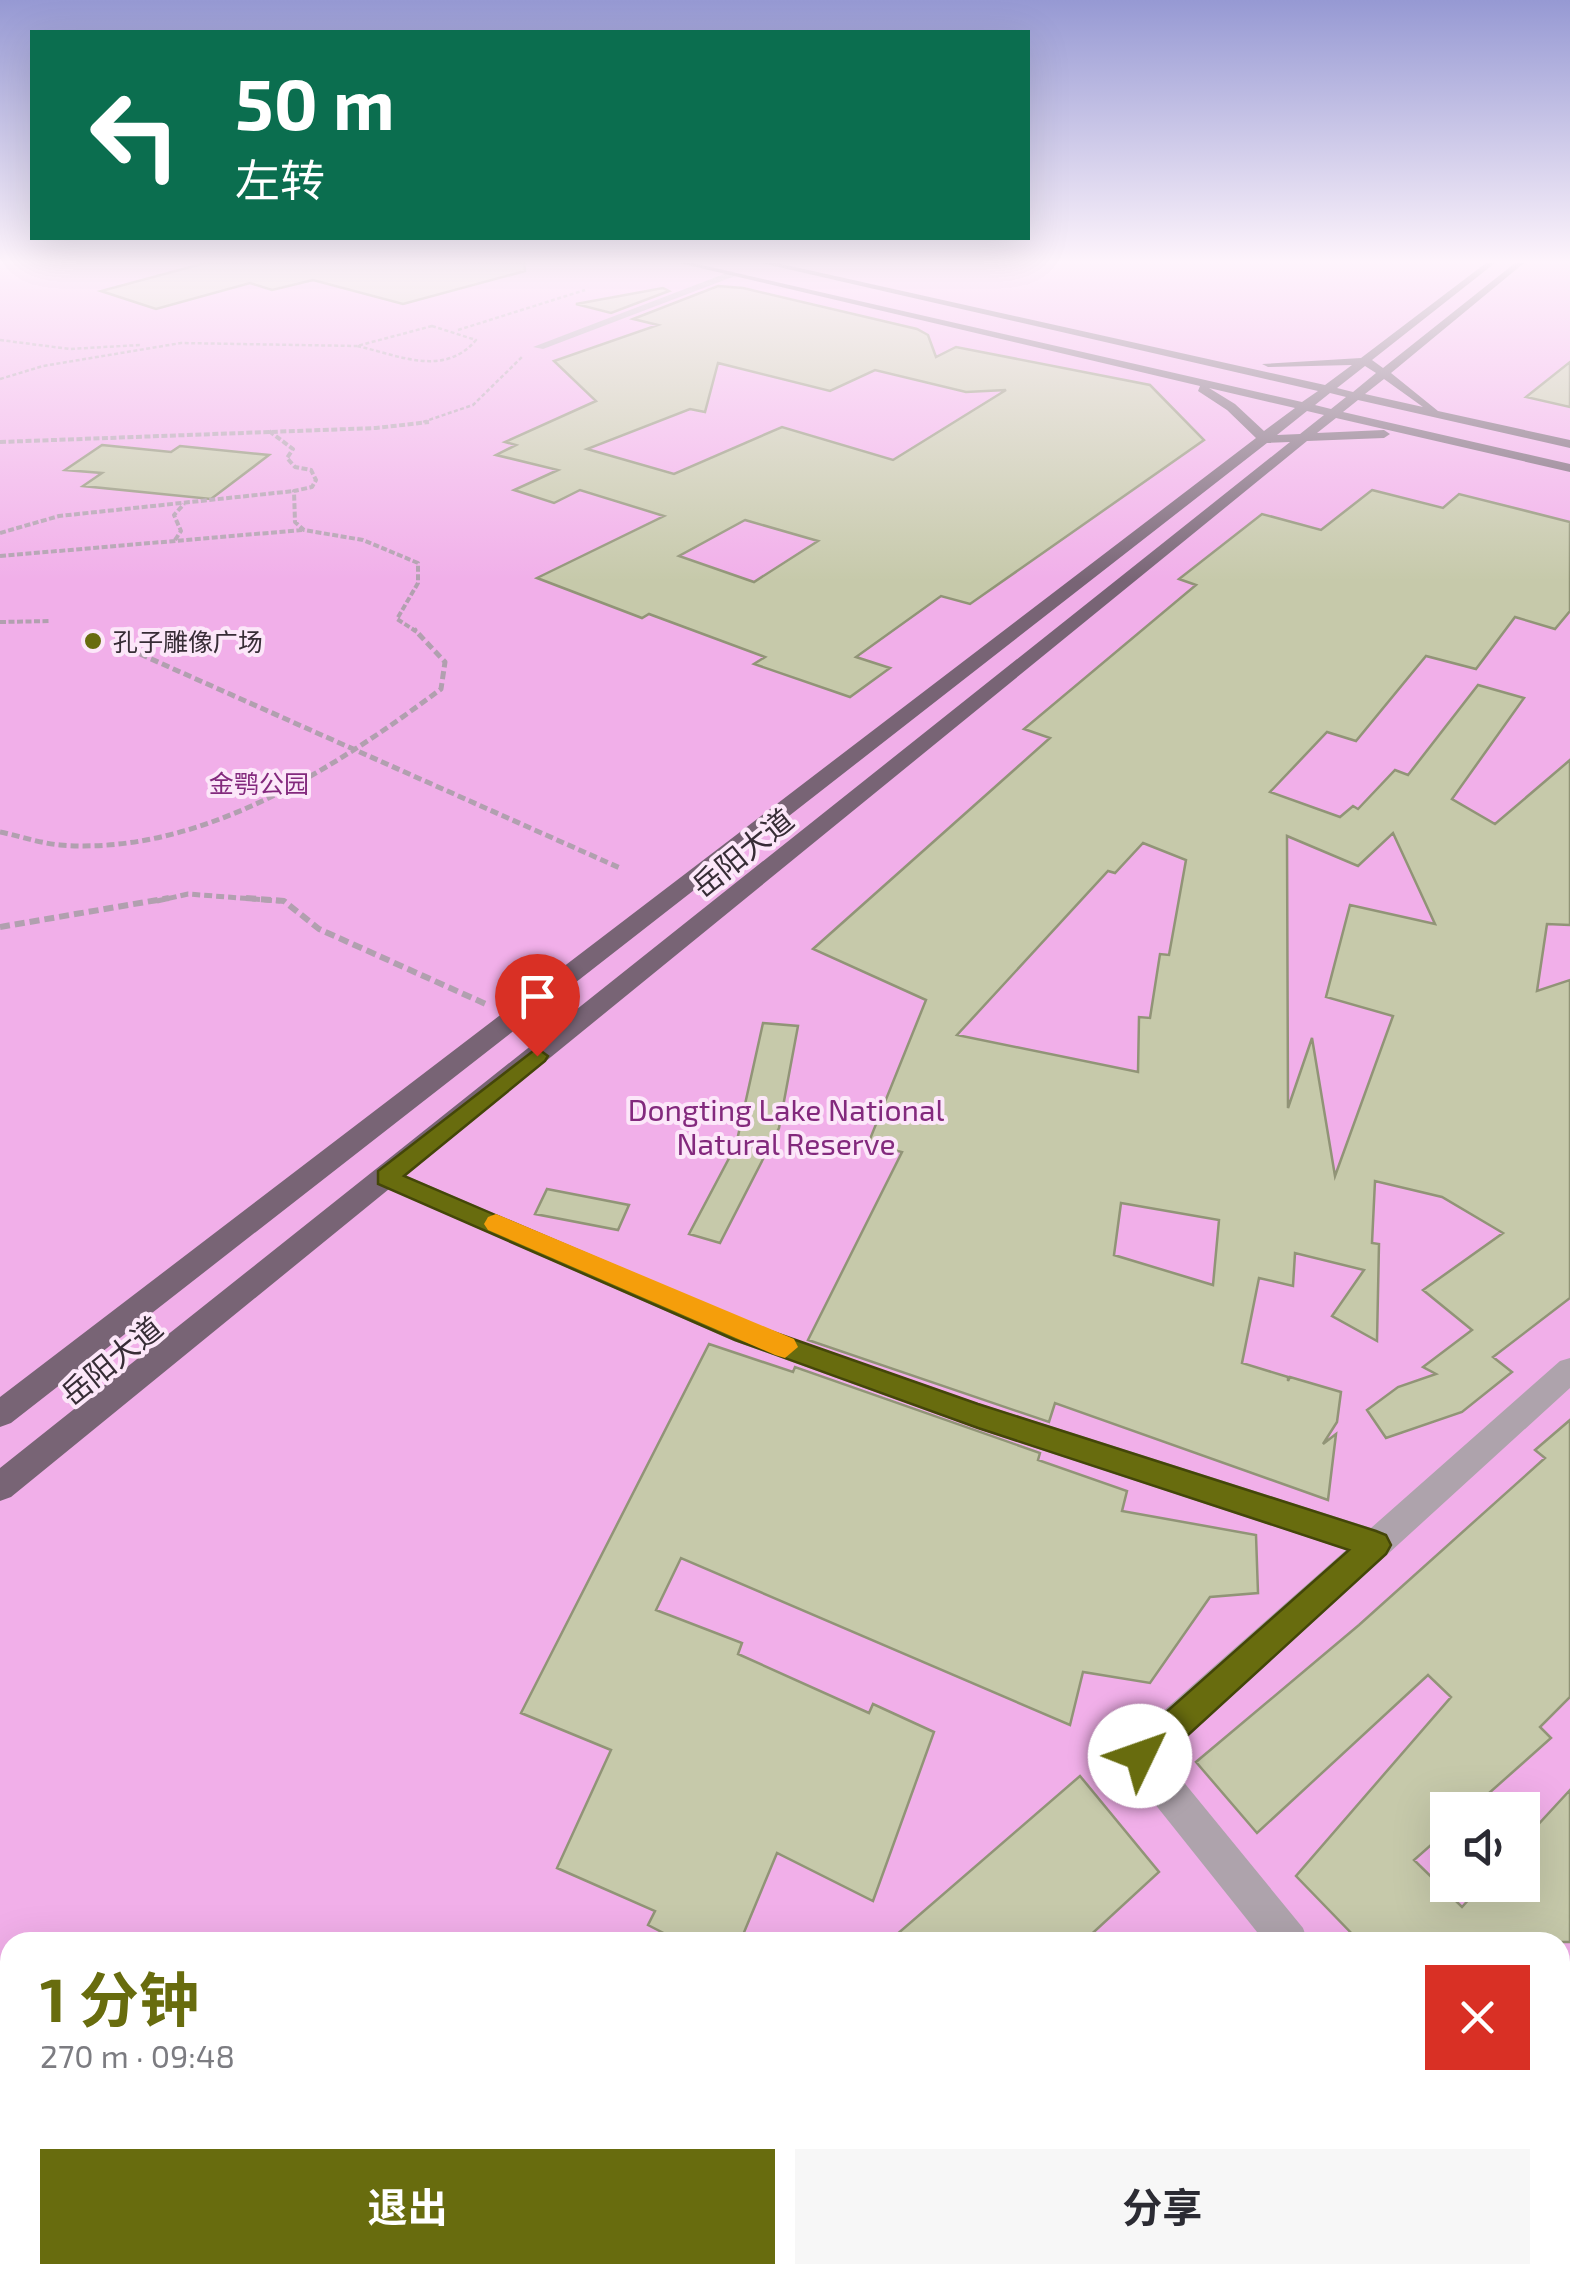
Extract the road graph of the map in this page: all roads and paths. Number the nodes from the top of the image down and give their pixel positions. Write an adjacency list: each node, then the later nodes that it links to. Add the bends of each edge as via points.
1 (34, 370): 12 (path)
2 (504, 370): 18 (path, via 488,396 459,412 388,430)
3 (1147, 370): 13 (main road)
4 (1172, 370): 13 (main road)
5 (1180, 370): 14 (main road)
6 (1205, 370): 14 (main road)
7 (1239, 370): 14 (main road)
8 (1355, 370): 14 (main road, 岳阳大道)
9 (1378, 370): 11 (main road)
10 (1389, 370): 11 (main road, 岳阳大道)
11 (1384, 374): 15 (main road, 岳阳大道); 16 (main road)
12 (0, 379)
13 (1186, 379): 14 (main road); 21 (main road)
14 (1317, 398): 15 (main road); 15 (main road); 21 (main road, 岳阳大道)
15 (1345, 404): 16 (main road); 17 (main road); 19 (main road); 20 (main road, 岳阳大道)
16 (1439, 414): 17 (main road); 23 (main road)
17 (1454, 430): 19 (main road); 24 (main road)
18 (269, 431): 22 (path); 26 (path, via 293,449 287,458 295,467 311,470 316,480)
19 (1421, 433): 20 (main road); 25 (main road)
20 (1305, 437): 21 (main road); 40 (main road, 岳阳大道)
21 (1265, 438): 39 (main road, 岳阳大道)
22 (0, 442)
23 (1570, 444)
24 (1570, 457)
25 (1570, 468)
26 (294, 491): 27 (path); 28 (path, via 295,522)
27 (185, 503): 29 (path, via 59,516); 30 (path, via 174,515 181,531)
28 (304, 530): 30 (path); 35 (path, via 363,540 418,563 418,583 397,619 445,662 441,689)
29 (0, 533)
30 (175, 540): 31 (path)
31 (0, 556)
32 (51, 620): 33 (path)
33 (0, 622)
34 (140, 654): 35 (path)
35 (352, 749): 36 (path, via 221,818 144,838 65,846); 37 (path)
36 (0, 832)
37 (620, 868)
38 (0, 927): 39 (path, via 188,894 284,901 303,922 338,942 386,956)
39 (515, 1017): 42 (main road, 岳阳大道)
40 (386, 1178): 43 (main road, 岳阳大道); 44 (street, via 744,1332)
41 (1570, 1370): 44 (street)
42 (0, 1414)
43 (0, 1487)
44 (1376, 1545): 45 (street, via 1140,1756)
45 (1280, 1932)

